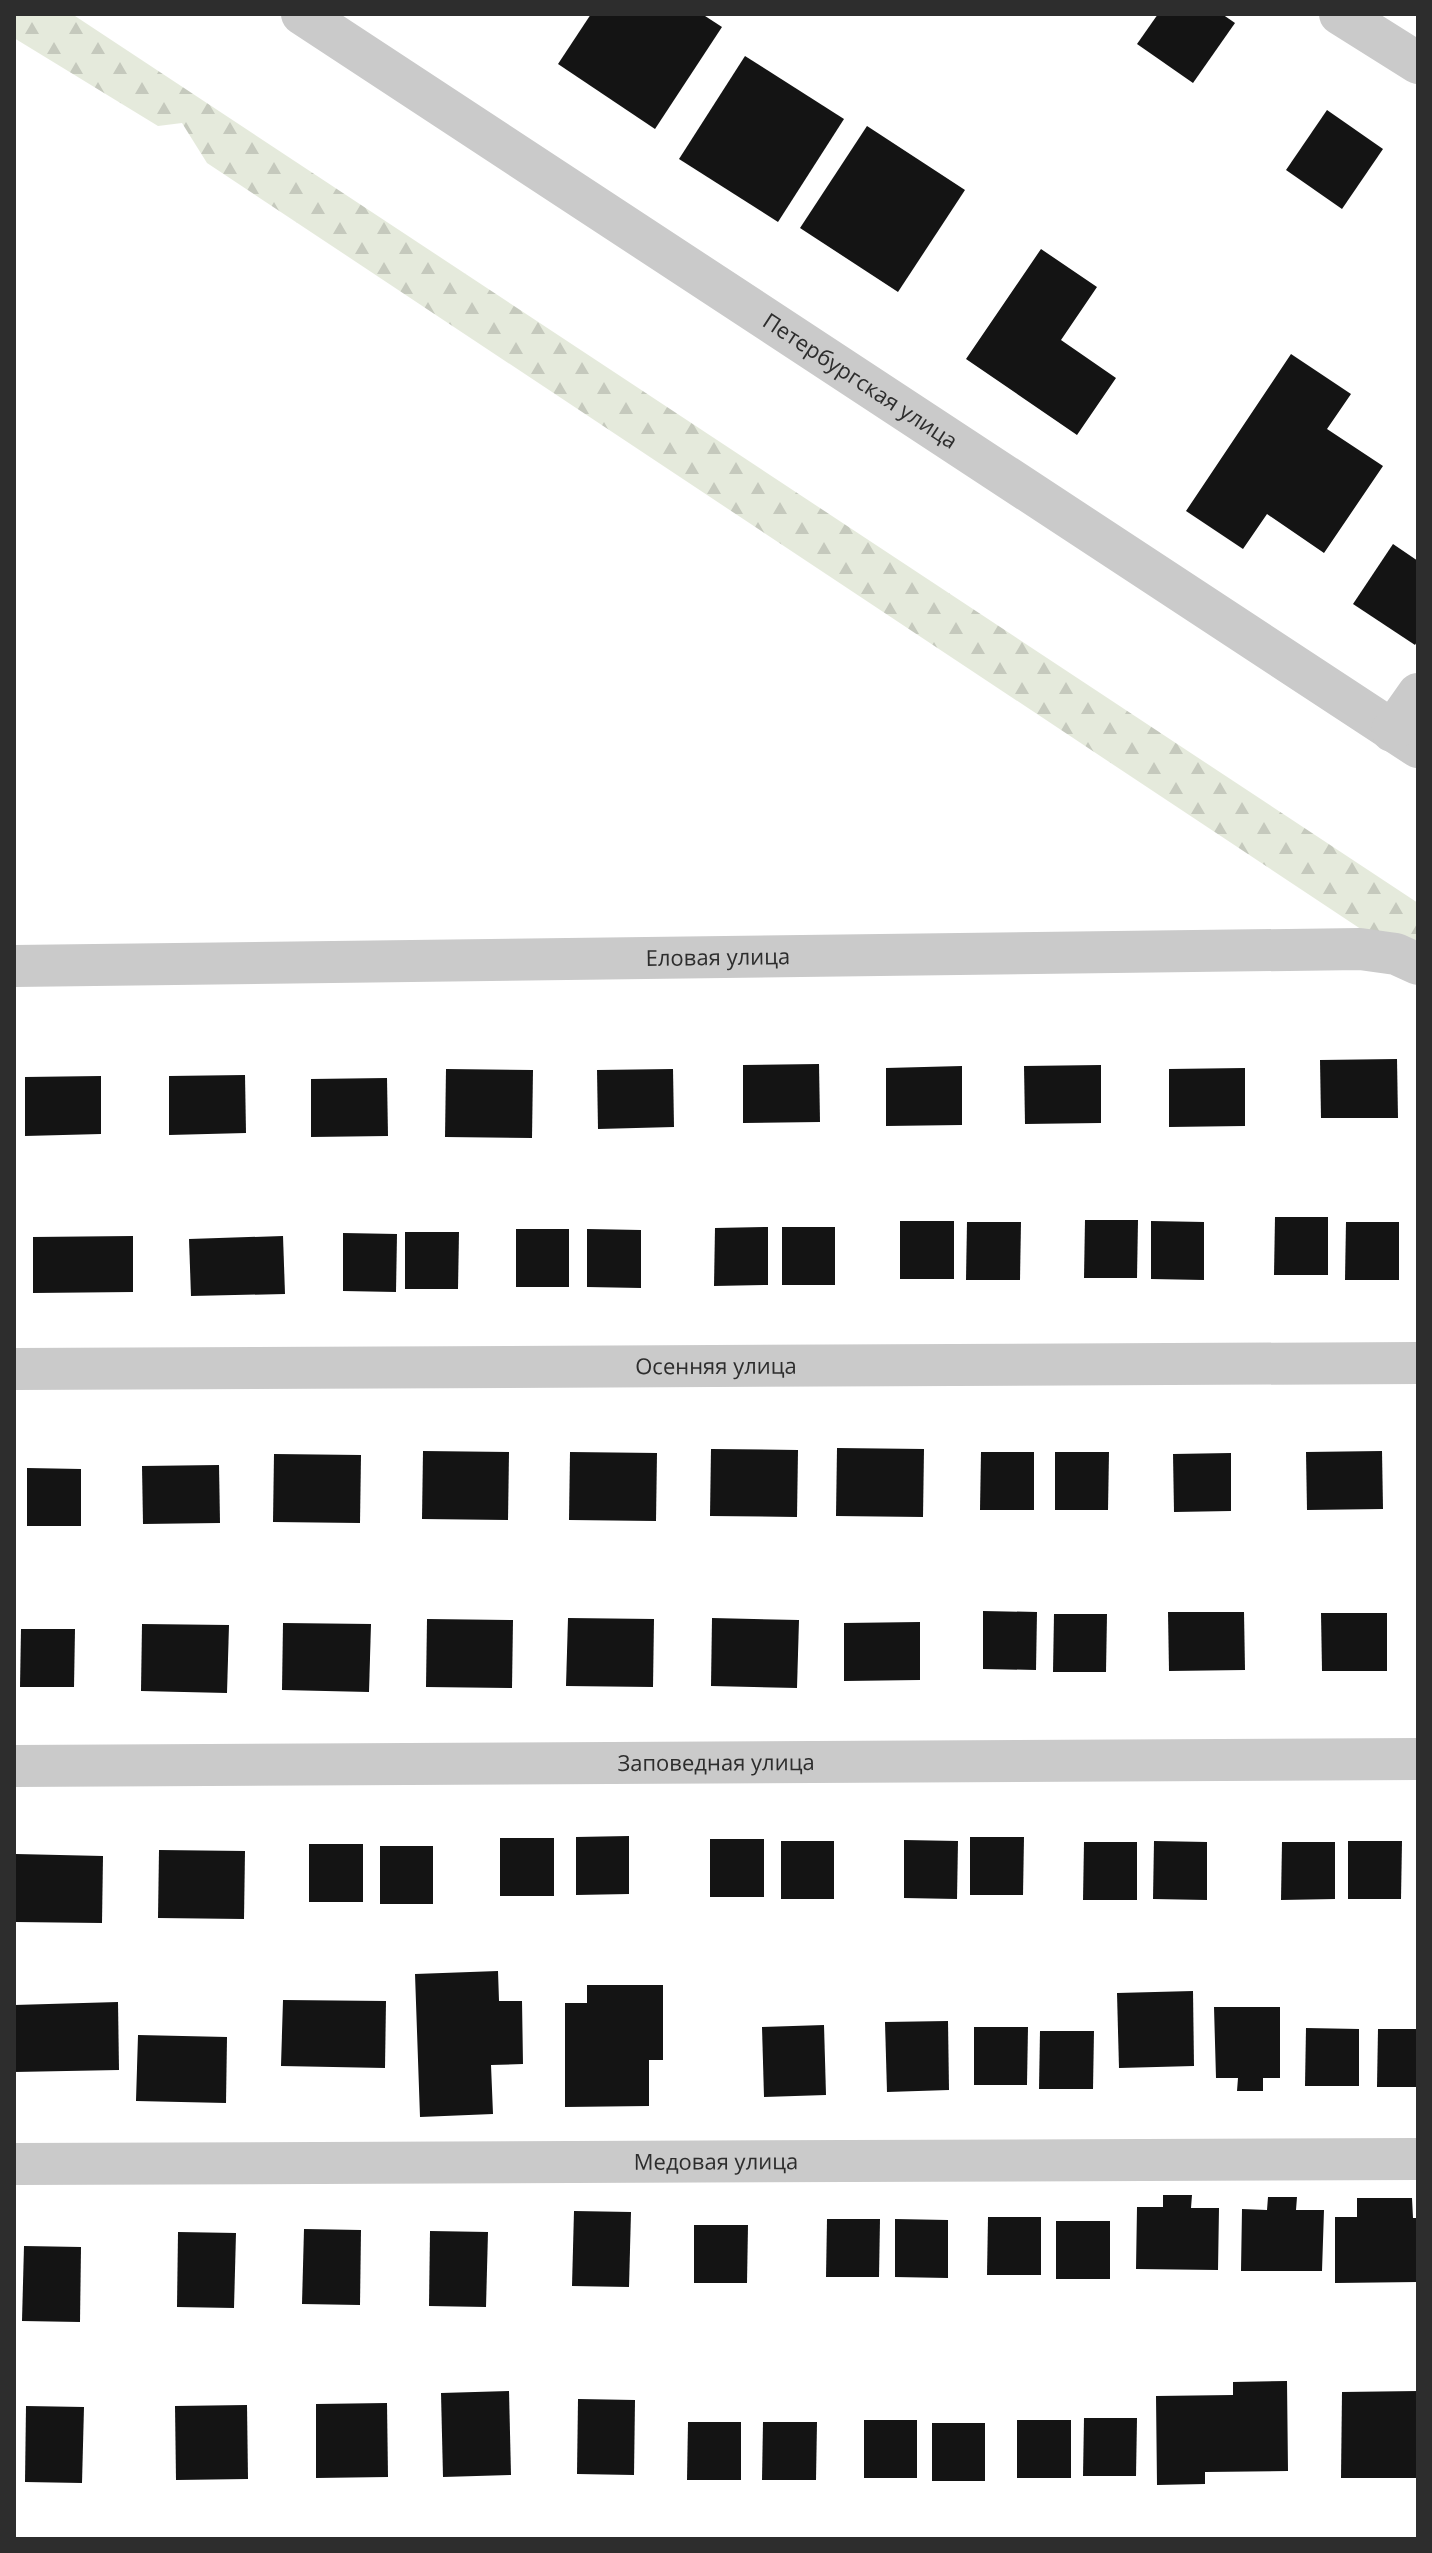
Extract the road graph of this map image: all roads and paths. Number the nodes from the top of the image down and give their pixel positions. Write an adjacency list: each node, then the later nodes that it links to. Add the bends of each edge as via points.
1 (302, 14): 5 (street, Петербургская улица)
2 (1340, 14): 3 (street)
3 (1418, 63)
4 (1418, 694): 5 (street)
5 (1405, 739)
6 (1418, 964): 7 (street, Еловая улица, via 1396,954 1360,949)
7 (14, 966)
8 (1418, 1363): 9 (street, Осенняя улица)
9 (14, 1369)
10 (1418, 1759): 11 (street, Заповедная улица)
11 (14, 1766)
12 (1418, 2159): 13 (street, Медовая улица)
13 (14, 2164)

